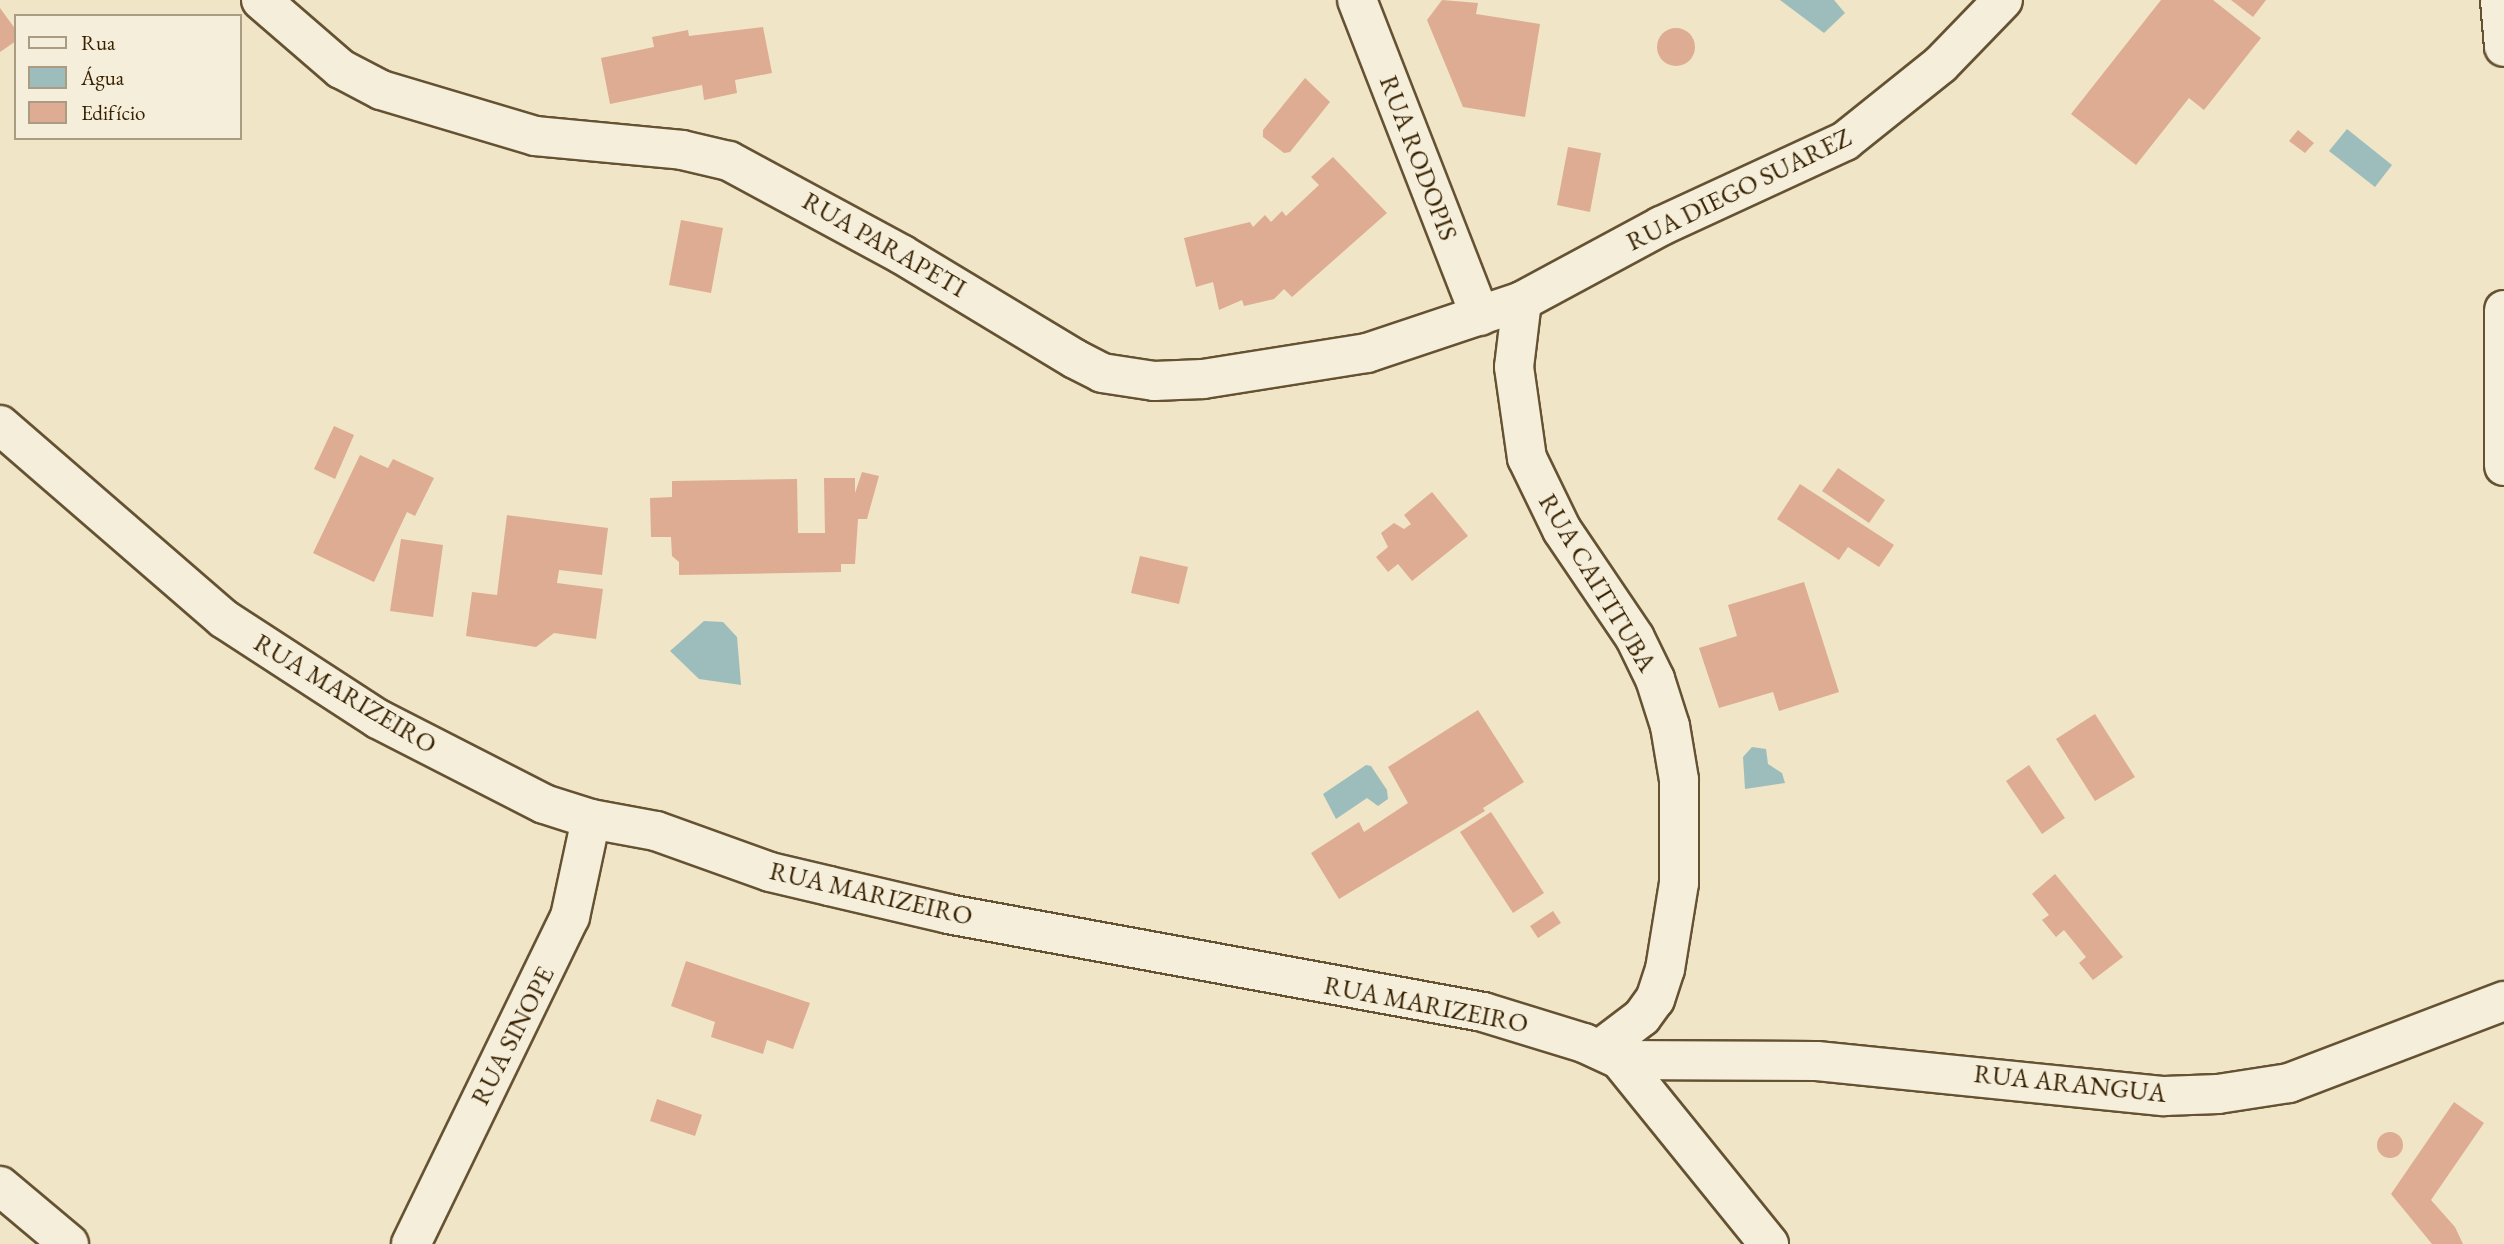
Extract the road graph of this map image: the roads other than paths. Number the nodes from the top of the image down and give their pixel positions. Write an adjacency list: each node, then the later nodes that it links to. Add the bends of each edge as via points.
1 (261, 0): 8 (street, RUA PARAPETI, via 341,69 427,107 535,136 682,150 729,161 901,254 1102,373 1154,382 1203,379 1367,354)
2 (1357, 0): 8 (street, RUA RODOPIS)
3 (2003, 0): 6 (street, RUA DIEGO SUAREZ, via 1941,64 1852,137 1661,226)
4 (2500, 0): 5 (street)
5 (2504, 47)
6 (1522, 301): 8 (street, RUA PARAPETI); 13 (street, RUA CAITITUBA, via 1514,367 1527,458 1563,530 1635,638 1655,680 1670,726 1679,780 1679,883 1665,969 1655,999)
7 (2504, 310): 10 (street)
8 (1479, 316)
9 (0, 425): 11 (street, RUA MARIZEIRO, via 182,588 298,670 378,719 488,776 544,804)
10 (2504, 466)
11 (591, 819): 13 (street, RUA MARIZEIRO, via 646,829 770,872 948,914 1483,1012); 16 (street, RUA SINOPE, via 570,917)
12 (2504, 1001): 13 (street, RUA ARANGUA, via 2288,1083 2218,1094 2164,1096 1817,1061)
13 (1610, 1055): 17 (street)
14 (0, 1186): 15 (street)
15 (68, 1244)
16 (411, 1244)
17 (1769, 1244)

